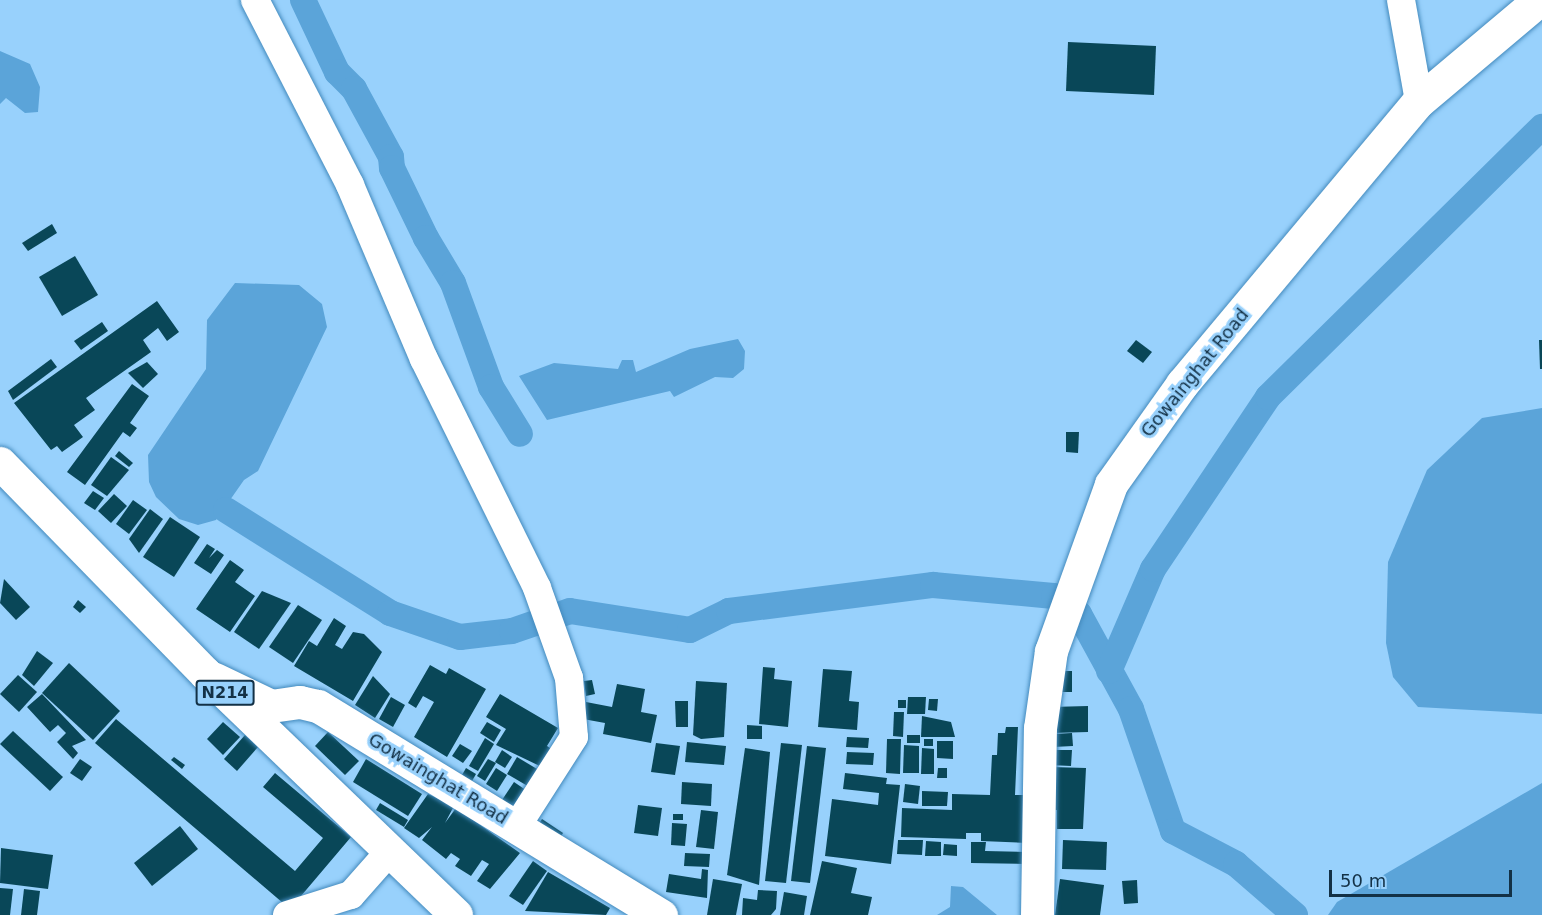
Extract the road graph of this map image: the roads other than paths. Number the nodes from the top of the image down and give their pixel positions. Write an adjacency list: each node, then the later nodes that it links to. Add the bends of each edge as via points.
1 (255, 0): 7 (street, via 350,185 424,359 537,588 569,678 573,737)
2 (1401, 0): 4 (street)
3 (1539, 0): 4 (main road, Gowainghat Road)
4 (1419, 101): 12 (main road, Gowainghat Road, via 1182,384 1111,484 1051,651 1040,728)
5 (0, 463): 6 (main road, N214)
6 (206, 674): 7 (main road, Gowainghat Road, via 271,706 318,706); 8 (main road, N214)
7 (517, 826): 11 (main road, Gowainghat Road)
8 (389, 852): 9 (street, via 351,895); 10 (main road, N214)
9 (287, 915)
10 (456, 915)
11 (661, 915)
12 (1036, 915)

